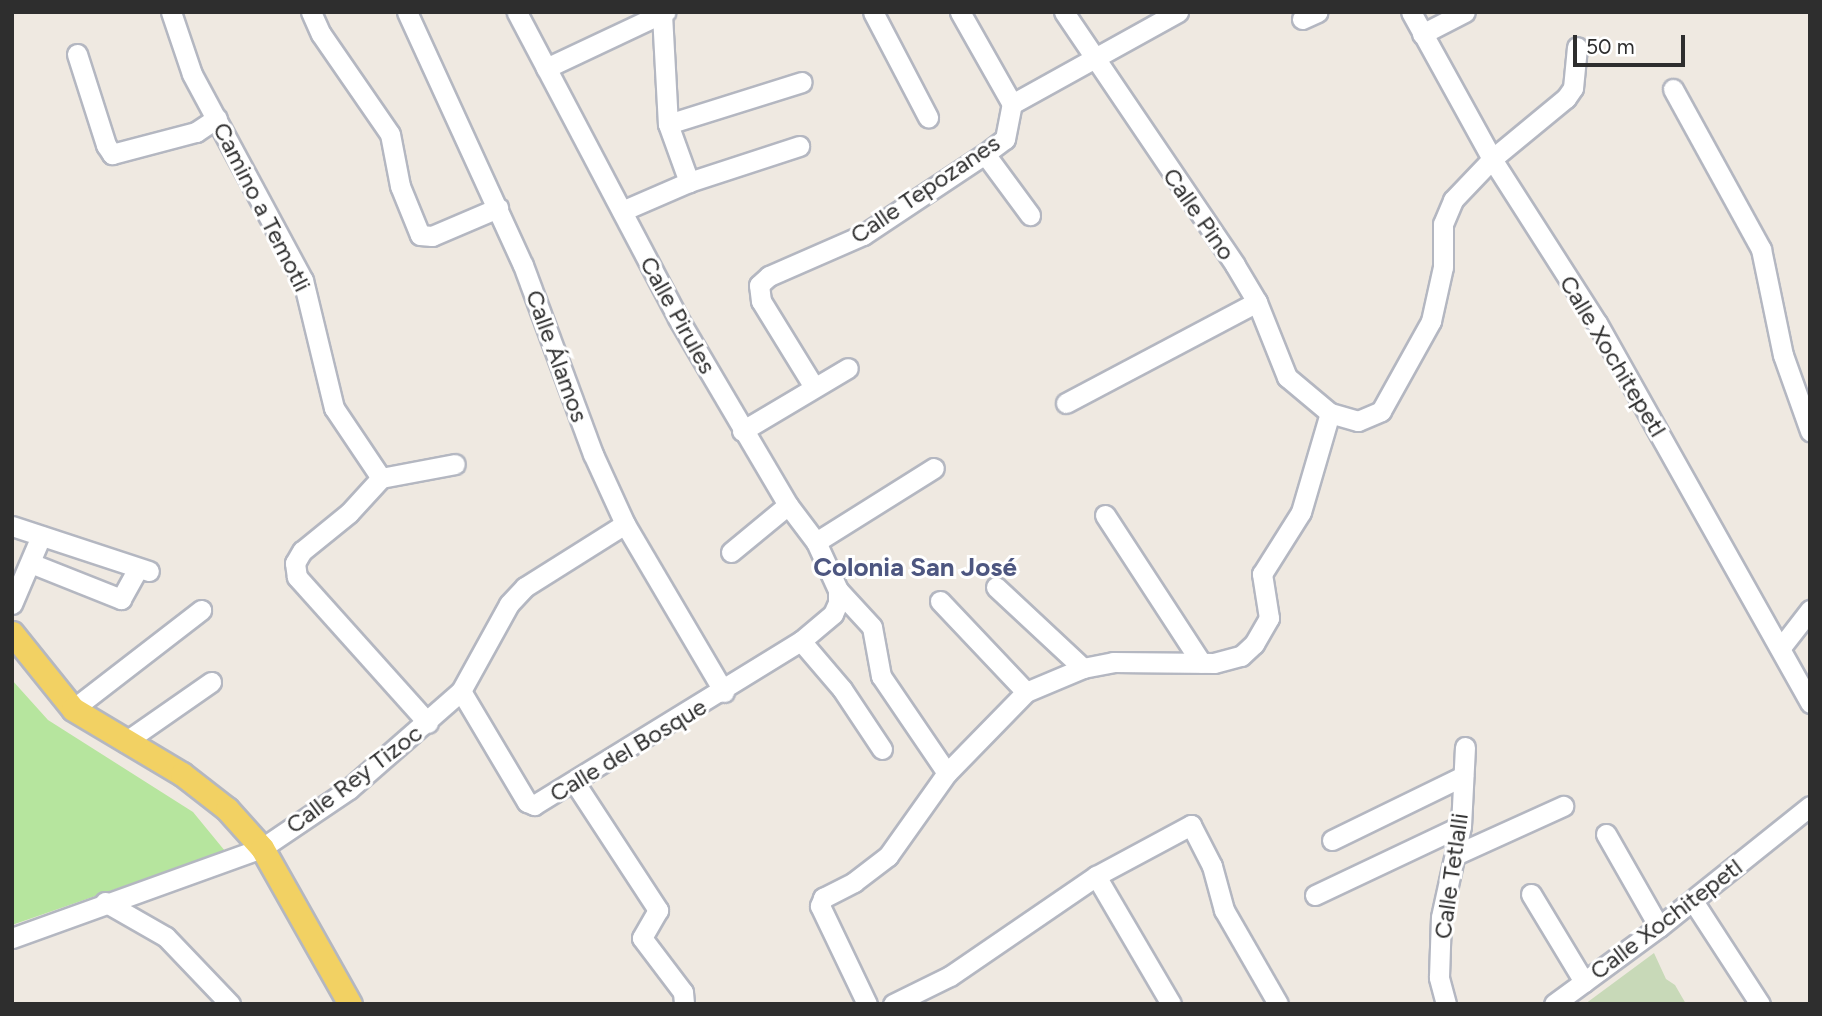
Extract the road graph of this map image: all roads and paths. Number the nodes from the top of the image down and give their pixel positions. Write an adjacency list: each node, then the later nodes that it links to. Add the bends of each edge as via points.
1 (171, 12): 21 (street, Camino a Temotli, via 192,74)
2 (312, 12): 27 (street, via 321,34 390,134 400,186 420,235 432,236)
3 (407, 12): 27 (street, Calle Álamos)
4 (517, 12): 16 (street, Calle Pirules)
5 (873, 12): 20 (street)
6 (960, 12): 19 (street)
7 (1064, 12): 15 (street, Calle Pino)
8 (1178, 12): 15 (street, Calle Tepozanes)
9 (1411, 12): 12 (street, Calle Xochitepetl)
10 (1465, 12): 12 (street)
11 (663, 13): 16 (street); 22 (street)
12 (1422, 34): 25 (street, Calle Xochitepetl)
13 (1577, 47): 25 (street, via 1573,88 1566,98)
14 (76, 54): 21 (street, via 113,154 196,132)
15 (1093, 57): 19 (street, Calle Tepozanes); 30 (street, Calle Pino)
16 (546, 68): 28 (street, Calle Pirules)
17 (802, 82): 22 (street)
18 (1673, 89): 36 (street, via 1761,248 1783,355)
19 (1012, 104): 24 (street, Calle Tepozanes, via 1005,139)
20 (928, 117)
21 (216, 118): 39 (street, Camino a Temotli, via 303,280 334,408)
22 (668, 124): 26 (street)
23 (799, 146): 26 (street)
24 (985, 154): 29 (street); 32 (street, Calle Tepozanes, via 863,235 769,276 759,285 761,301)
25 (1492, 159): 34 (street, via 1453,200 1443,224 1443,267 1431,321 1381,411 1358,421); 56 (street, Calle Xochitepetl, via 1597,323)
26 (689, 182): 28 (street)
27 (498, 208): 42 (street, Calle Álamos, via 593,454)
28 (622, 211): 35 (street, Calle Pirules)
29 (1030, 215)
30 (1257, 302): 33 (street); 34 (street, Calle Pino, via 1287,377)
31 (848, 368): 32 (street)
32 (814, 387): 35 (street)
33 (1066, 403)
34 (1330, 413): 57 (street, via 1301,512 1262,574 1269,610 1262,633 1241,656)
35 (742, 430): 40 (street, Calle Pirules)
36 (1810, 431)
37 (455, 464): 39 (street)
38 (934, 468): 45 (street)
39 (382, 478): 65 (street, via 349,513 302,551 295,563 297,577)
40 (788, 505): 45 (street, Calle Pirules); 46 (street)
41 (1105, 515): 57 (street)
42 (625, 524): 60 (street, Calle Rey Tizoc, via 517,594); 61 (street, Calle Álamos)
43 (12, 526): 44 (street)
44 (41, 536): 47 (street); 47 (street, via 143,569 121,599)
45 (816, 542): 49 (street, Calle Pirules)
46 (731, 552)
47 (33, 565): 51 (street)
48 (996, 587): 58 (street)
49 (838, 590): 55 (street, Calle del Bosque, via 833,614); 69 (street, via 872,627 881,676)
50 (940, 601): 62 (street)
51 (12, 604)
52 (201, 610): 64 (street)
53 (1810, 610): 56 (street)
54 (12, 633): 64 (main road)
55 (801, 641): 61 (street, Calle del Bosque); 68 (street, via 842,689)
56 (1782, 646): 63 (street, Calle Xochitepetl)
57 (1200, 662): 58 (street, via 1113,662)
58 (1083, 668): 62 (street)
59 (211, 682): 66 (street)
60 (461, 691): 65 (street, Calle Rey Tizoc); 71 (street, Calle del Bosque, via 527,802 541,803)
61 (724, 692): 71 (street, Calle del Bosque)
62 (1026, 692): 69 (street)
63 (1810, 703)
64 (73, 709): 66 (main road)
65 (428, 723): 77 (street, Calle Rey Tizoc, via 349,789)
66 (125, 741): 77 (main road, via 182,774 218,802)
67 (1465, 747): 70 (street, Calle Tetlalli)
68 (882, 749)
69 (947, 773): 90 (street, via 888,856 823,898 820,906)
70 (1463, 776): 74 (street, Calle Tetlalli); 76 (street)
71 (575, 783): 89 (street, via 657,910 642,938 683,992)
72 (1563, 806): 78 (street)
73 (1809, 809): 82 (street, Calle Xochitepetl)
74 (1461, 826): 78 (street, Calle Tetlalli); 81 (street)
75 (1606, 834): 84 (street)
76 (1332, 840)
77 (262, 848): 83 (street, Calle Rey Tizoc); 88 (main road)
78 (1455, 855): 94 (street, Calle Tetlalli, via 1441,917 1439,977)
79 (1096, 876): 91 (street, via 950,976); 92 (street); 93 (street, via 1191,825 1212,866 1224,910)
80 (1531, 894): 86 (street)
81 (1315, 895)
82 (1693, 901): 84 (street, Calle Xochitepetl); 96 (street)
83 (105, 902): 85 (street, Calle Rey Tizoc); 87 (street, via 166,937)
84 (1659, 927): 86 (street, Calle Xochitepetl)
85 (12, 938)
86 (1584, 982): 95 (street, Calle Xochitepetl)
87 (230, 1004)
88 (350, 1004)
89 (684, 1004)
90 (867, 1004)
91 (892, 1004)
92 (1171, 1004)
93 (1278, 1004)
94 (1446, 1004)
95 (1554, 1004)
96 (1760, 1004)

